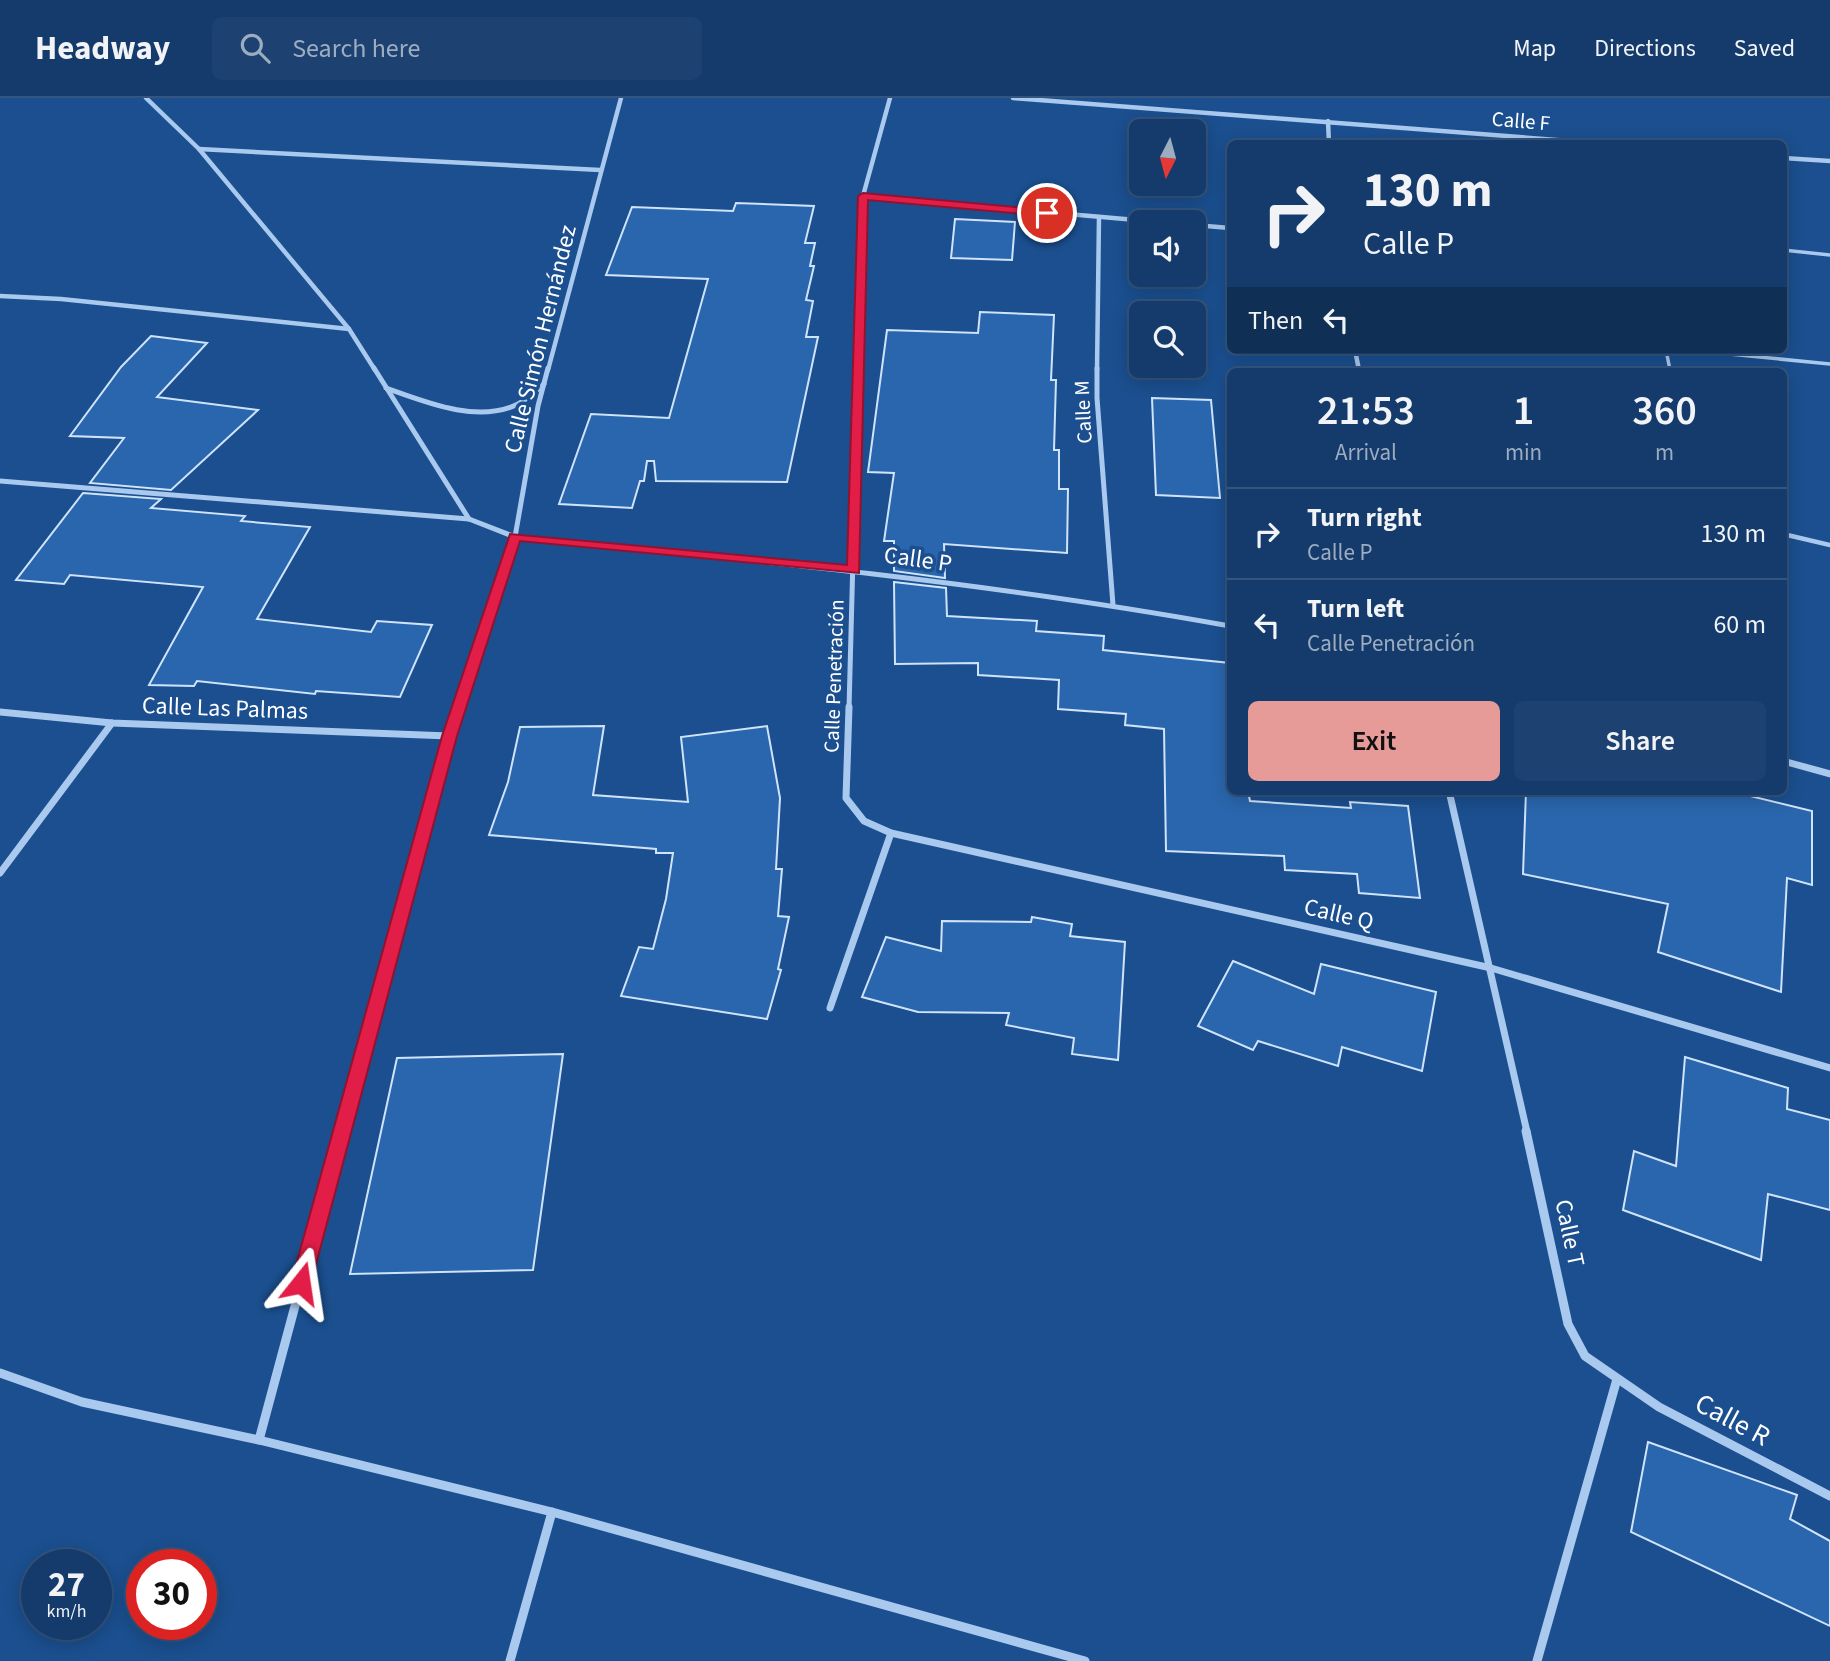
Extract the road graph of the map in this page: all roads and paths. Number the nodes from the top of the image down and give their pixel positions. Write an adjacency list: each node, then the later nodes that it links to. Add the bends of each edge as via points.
1 (146, 98): 8 (street)
2 (621, 98): 11 (street, Calle Simón Hernández)
3 (890, 98): 12 (street, Calle Penetración)
4 (1013, 98): 5 (street, Calle F)
5 (1328, 121): 6 (street); 7 (street, Calle F)
6 (1329, 140)
7 (1560, 140)
8 (199, 149): 11 (street); 20 (street)
9 (1787, 158): 10 (street)
10 (1830, 161)
11 (600, 170): 23 (street, Calle Simón Hernández)
12 (863, 196): 13 (street); 30 (street, Calle Penetración)
13 (1099, 217): 14 (street); 31 (street, Calle M, via 1097,398)
14 (1129, 220)
15 (1206, 226): 16 (street)
16 (1227, 228)
17 (1787, 251): 18 (lane)
18 (1830, 256)
19 (0, 296): 20 (street)
20 (349, 329): 24 (street)
21 (1729, 354): 22 (lane)
22 (1830, 364)
23 (544, 383): 24 (street, via 518,404 484,409 439,406); 28 (street, Calle Simón Hernández)
24 (386, 388): 26 (street)
25 (0, 481): 26 (street, Calle P)
26 (469, 519): 28 (street, Calle P)
27 (1787, 535): 29 (lane)
28 (515, 537): 30 (street, Calle P); 35 (street, Calle Simón Hernández)
29 (1830, 545)
30 (854, 570): 31 (street, Calle P); 39 (street, Calle Penetración)
31 (1113, 606): 32 (street, Calle P)
32 (1227, 625)
33 (0, 712): 34 (street, Calle Las Palmas)
34 (112, 723): 35 (street, Calle Las Palmas); 41 (street)
35 (449, 736): 47 (street, Calle Simón Hernández)
36 (1787, 762): 37 (street)
37 (1830, 774)
38 (1450, 795): 42 (street, Calle T)
39 (846, 797): 40 (street, Calle Q, via 864,821)
40 (891, 832): 42 (street, Calle Q); 43 (street)
41 (0, 873)
42 (1491, 968): 44 (street, Calle Q); 46 (street, Calle T, via 1568,1324 1585,1356)
43 (830, 1008)
44 (1830, 1068)
45 (0, 1373): 47 (street, via 82,1402)
46 (1617, 1379): 48 (street, Calle R, via 1659,1407); 52 (street)
47 (259, 1440): 49 (street)
48 (1830, 1496)
49 (552, 1512): 50 (street); 51 (street)
50 (510, 1661)
51 (1084, 1661)
52 (1537, 1661)

